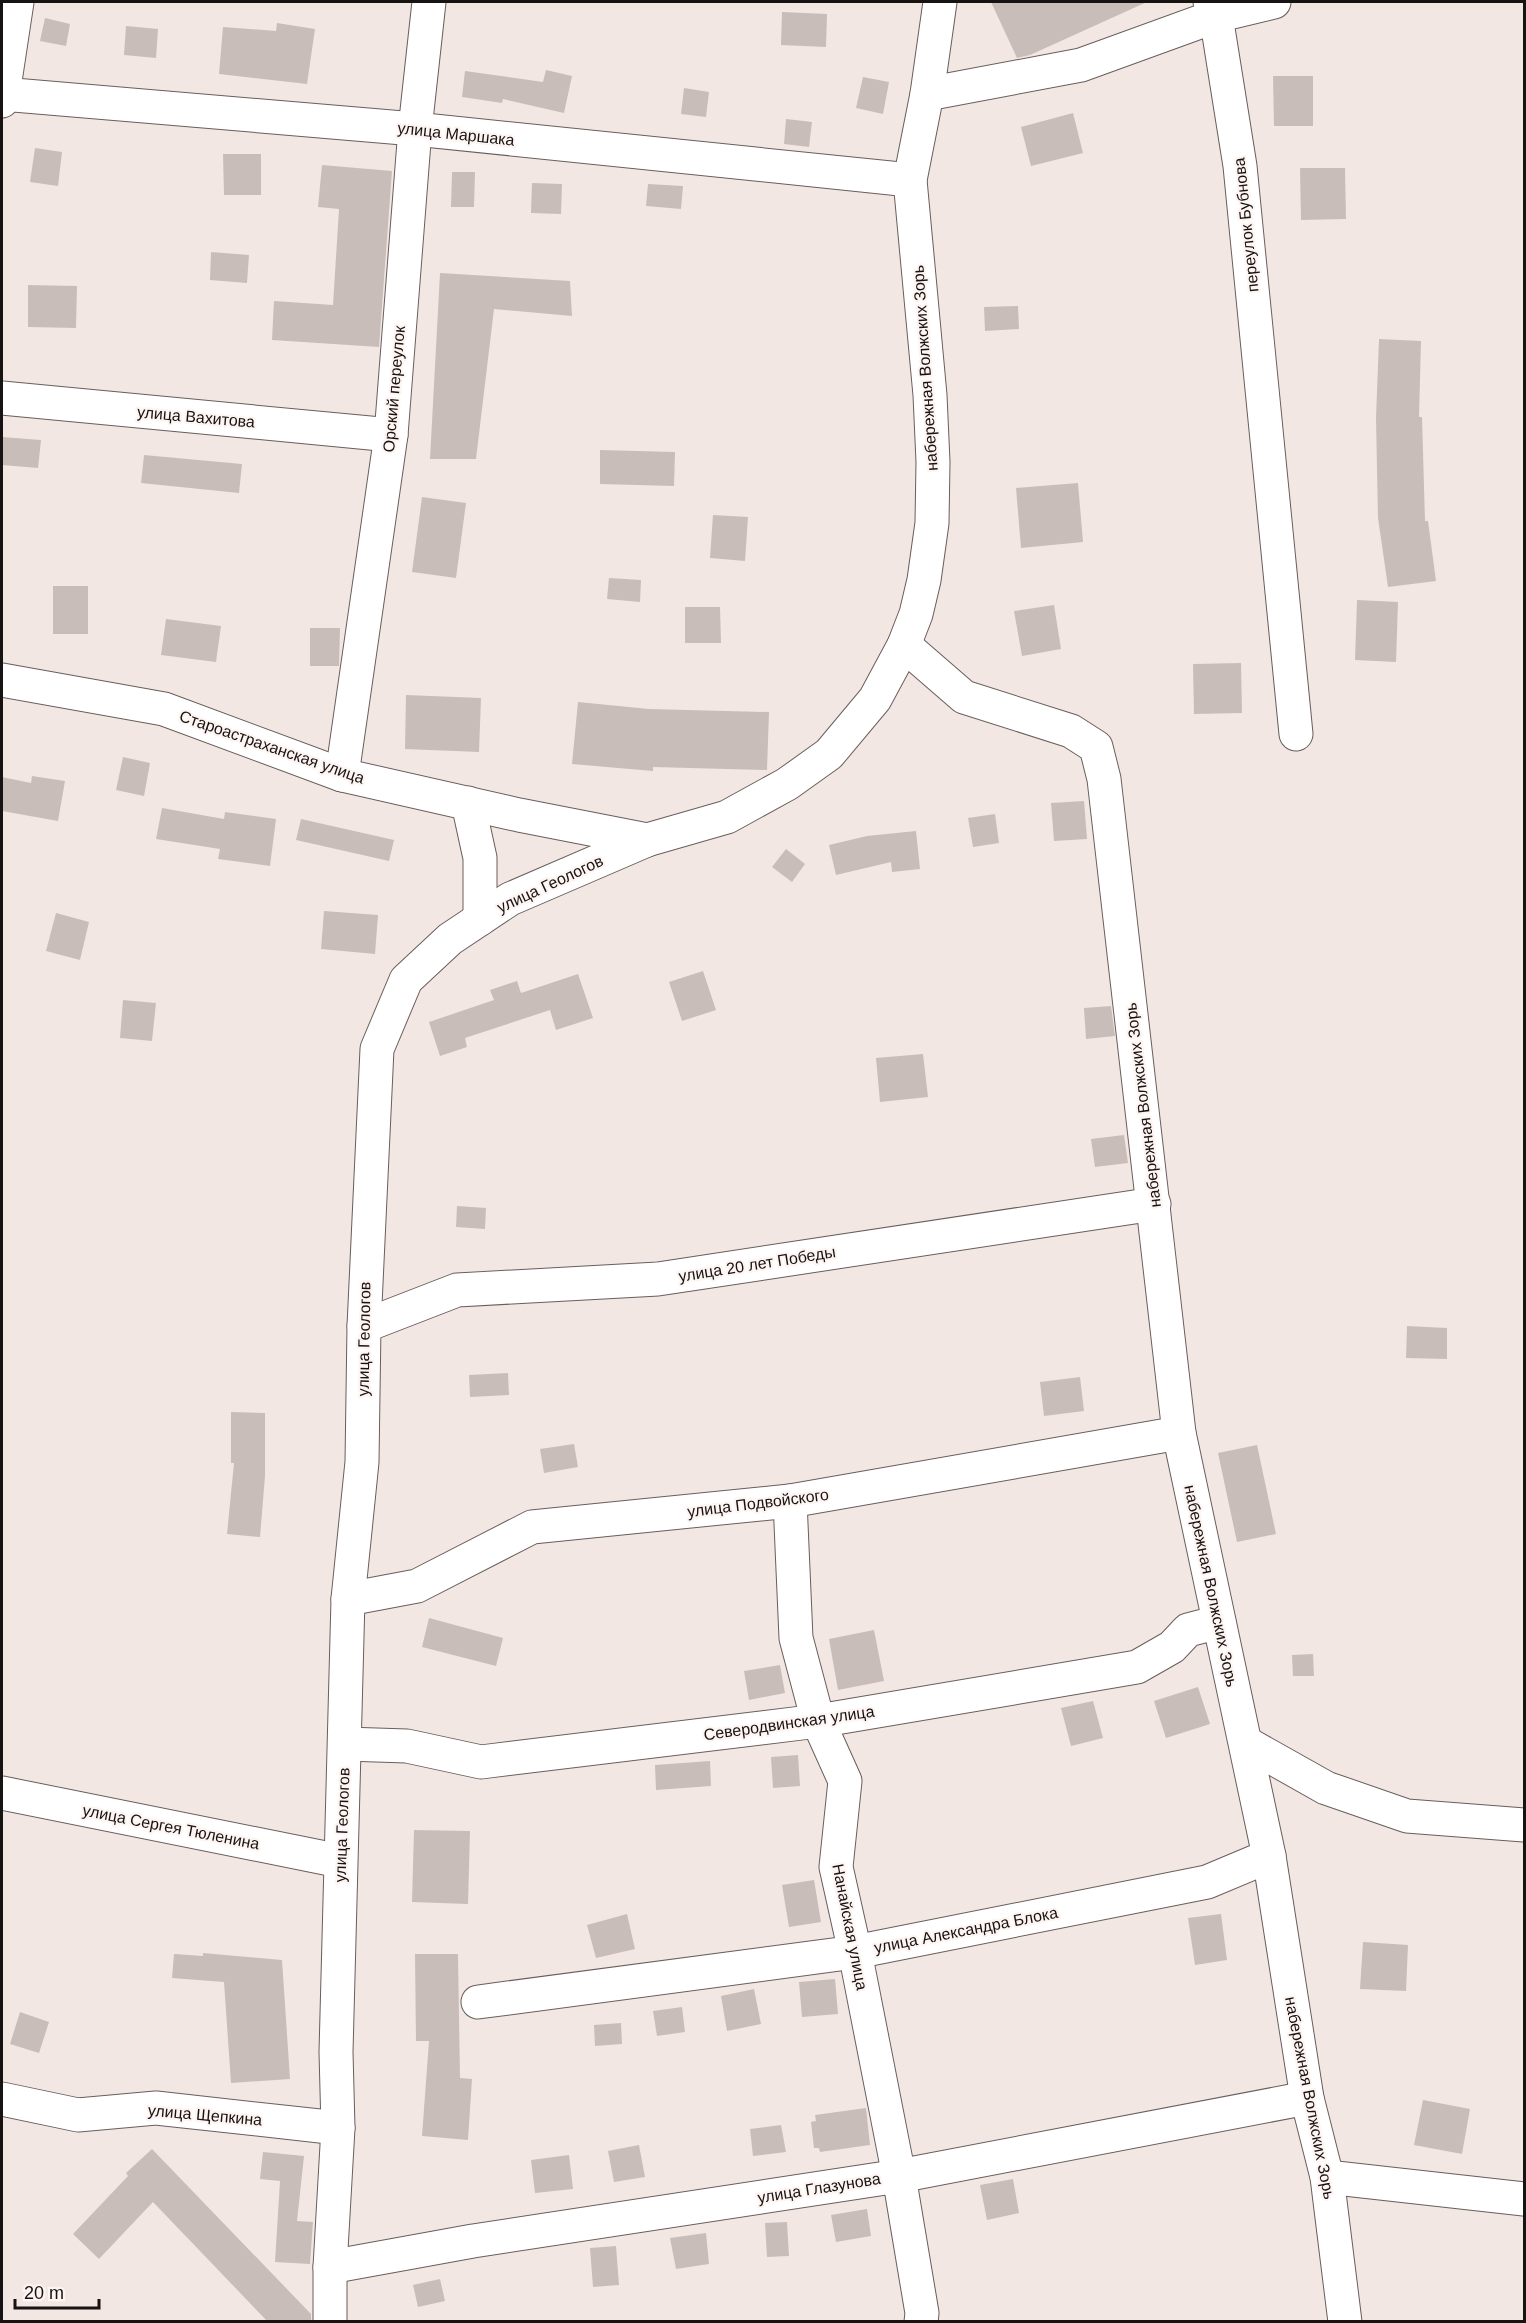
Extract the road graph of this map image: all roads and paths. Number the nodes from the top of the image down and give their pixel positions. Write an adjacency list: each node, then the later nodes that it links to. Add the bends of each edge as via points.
1 (17, 2): 6 (street)
2 (429, 2): 9 (street, Орский переулок)
3 (940, 2): 7 (street, набережная Волжских Зорь)
4 (1274, 2): 5 (street)
5 (1213, 9): 7 (street, via 1081,65); 15 (street, переулок Бубнова, via 1240,166)
6 (2, 94): 8 (street); 9 (street, улица Маршака)
7 (927, 94): 10 (street, набережная Волжских Зорь)
8 (2, 101)
9 (415, 129): 10 (street, улица Маршака); 12 (street, Орский переулок)
10 (910, 180): 13 (street, набережная Волжских Зорь, via 933,462 932,523 924,580)
11 (2, 398): 12 (street, улица Вахитова)
12 (392, 435): 16 (street, Орский переулок)
13 (904, 645): 18 (street, улица Геологов, via 875,699 829,754 787,784 727,817); 20 (street, набережная Волжских Зорь, via 964,697 1071,731 1096,747 1104,779)
14 (2, 680): 16 (street, Староастраханская улица, via 164,709)
15 (1296, 734)
16 (342, 775): 17 (street, Староастраханская улица)
17 (468, 803): 18 (street, Староастраханская улица); 19 (street, via 480,858)
18 (647, 840): 19 (street, улица Геологов, via 510,899)
19 (480, 919): 21 (street, улица Геологов, via 450,939 406,980 377,1049)
20 (1154, 1204): 21 (street, улица 20 лет Победы, via 658,1279 457,1290); 22 (street, набережная Волжских Зорь)
21 (364, 1326): 24 (street, улица Геологов, via 362,1462)
22 (1179, 1433): 23 (street, улица Подвойского); 25 (street, набережная Волжских Зорь)
23 (790, 1501): 24 (street, улица Подвойского, via 532,1527 417,1586); 26 (street, Нанайская улица, via 796,1638)
24 (348, 1599): 28 (street, улица Геологов)
25 (1219, 1622): 26 (street, Северодвинская улица, via 1188,1630 1172,1647 1137,1667); 27 (street, набережная Волжских Зорь)
26 (818, 1721): 28 (street, Северодвинская улица, via 481,1762 407,1746); 33 (street, Нанайская улица, via 845,1781 836,1867)
27 (1246, 1743): 30 (street, via 1326,1788 1407,1816); 31 (street, набережная Волжских Зорь)
28 (345, 1744): 32 (street, улица Геологов)
29 (2, 1793): 32 (street, улица Сергея Тюленина)
30 (1524, 1825)
31 (1269, 1856): 33 (street, улица Александра Блока, via 1207,1882); 35 (street, набережная Волжских Зорь)
32 (340, 1861): 37 (street, улица Геологов)
33 (855, 1952): 34 (street, улица Александра Блока); 38 (street, Нанайская улица)
34 (478, 2002)
35 (1307, 2098): 38 (street, улица Глазунова); 39 (street, набережная Волжских Зорь)
36 (2, 2099): 37 (street, улица Щепкина, via 78,2115 156,2108)
37 (338, 2128): 41 (street, улица Геологов)
38 (899, 2176): 41 (street, улица Глазунова, via 473,2241); 43 (street, Нанайская улица)
39 (1327, 2177): 40 (street); 44 (street, набережная Волжских Зорь)
40 (1524, 2199)
41 (330, 2267): 42 (street, улица Геологов)
42 (330, 2322)
43 (921, 2322)
44 (1345, 2322)

